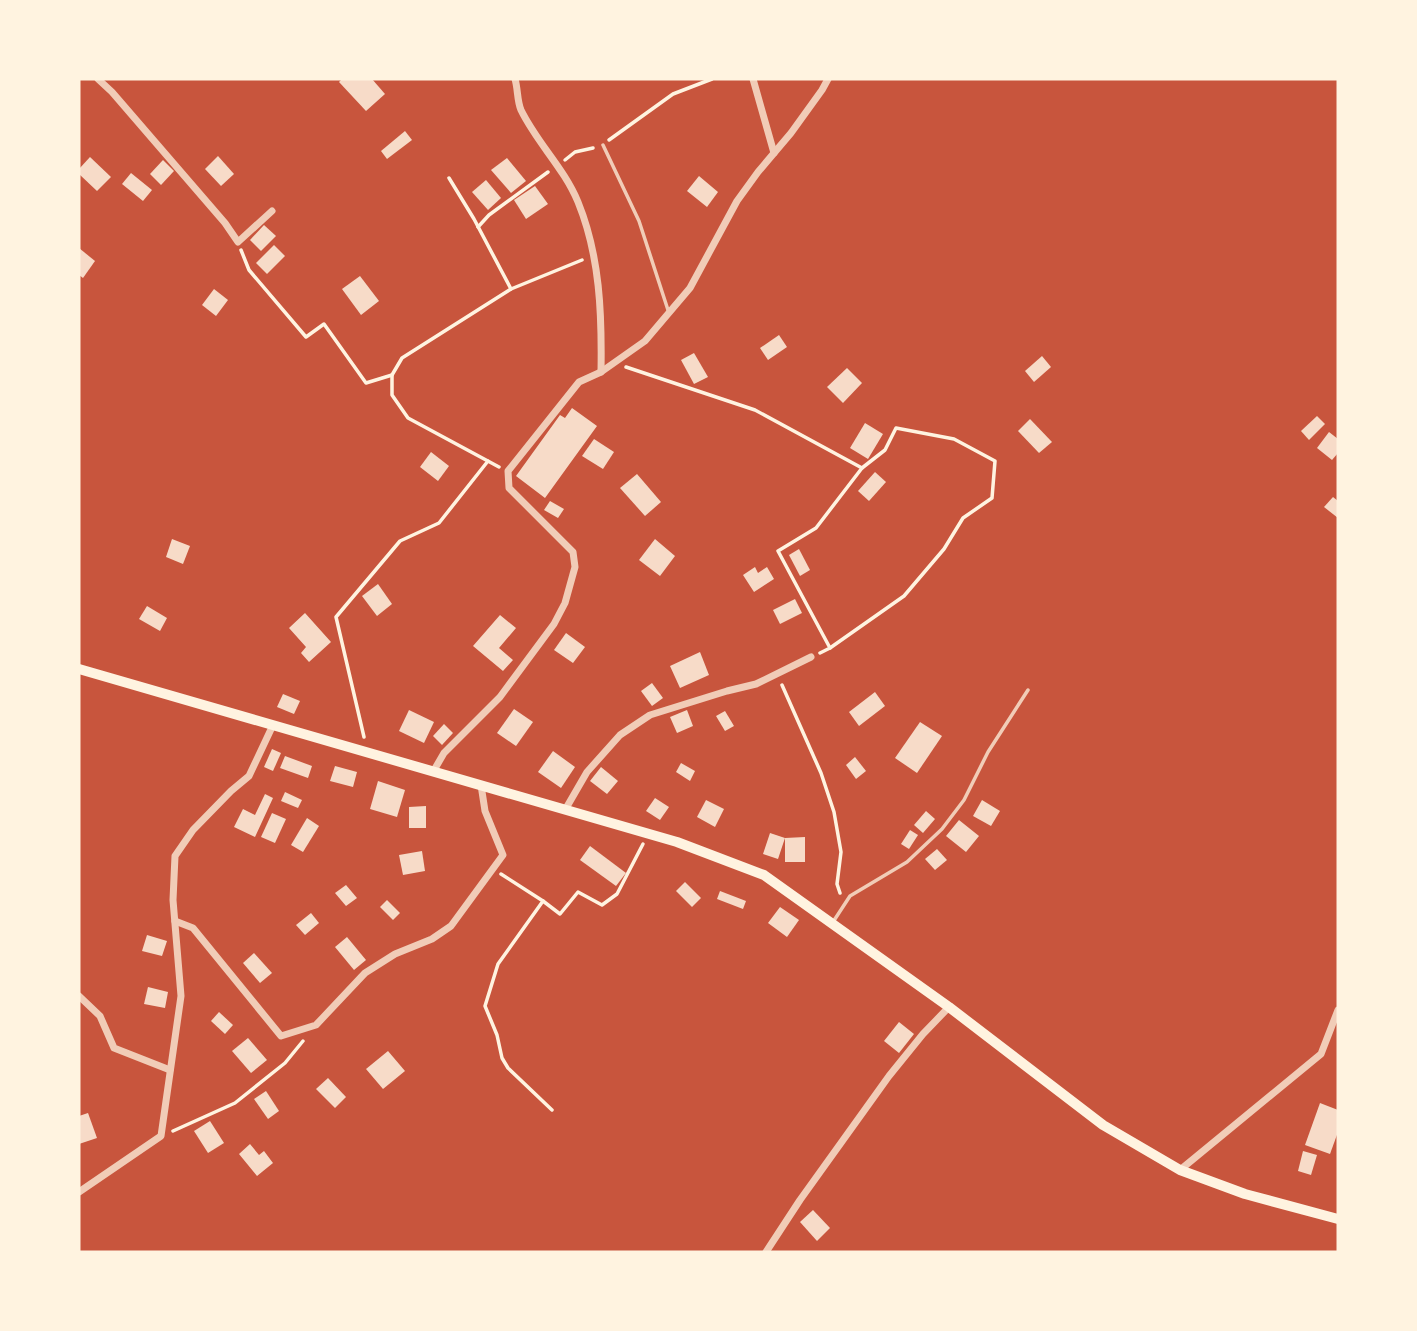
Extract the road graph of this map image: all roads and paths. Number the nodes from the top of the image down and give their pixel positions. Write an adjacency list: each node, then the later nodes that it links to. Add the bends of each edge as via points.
1 (98, 79): 9 (street)
2 (515, 79): 10 (street, via 520,107 578,201)
3 (753, 79): 6 (street)
4 (828, 79): 6 (street)
5 (603, 145): 12 (lane, via 639,221)
6 (774, 153): 12 (street, via 737,201 690,288)
7 (449, 178): 11 (path)
8 (272, 211): 9 (street)
9 (238, 242): 15 (path, via 249,270 306,337 324,324 366,383)
10 (594, 255): 11 (path); 14 (street)
11 (511, 289): 15 (path, via 402,358)
12 (669, 312): 13 (street, via 645,341)
13 (614, 363): 14 (street); 17 (path, via 755,410)
14 (601, 372): 18 (street, via 579,382)
15 (392, 375): 16 (path, via 392,395 408,418)
16 (488, 461): 18 (path); 25 (path, via 439,523 400,541 336,617)
17 (862, 468): 19 (path, via 816,528 778,551); 19 (path, via 885,450 897,428 954,439 995,461 992,498 963,518 944,549 904,596)
18 (508, 471): 26 (street, via 509,488 573,552 575,567 554,624 500,698 444,753)
19 (830, 648): 20 (path)
20 (811, 657): 22 (street)
21 (79, 669): 24 (main road)
22 (776, 674): 28 (street, via 650,715 620,734 587,772); 32 (path, via 834,812 841,852 837,884)
23 (1028, 690): 32 (lane, via 942,829 907,862 850,896)
24 (273, 725): 25 (main road); 33 (street, via 249,776 193,830 175,856)
25 (368, 753): 26 (main road)
26 (433, 772): 27 (main road)
27 (481, 785): 28 (main road); 30 (street, via 485,811 503,855)
28 (565, 810): 29 (main road)
29 (649, 834): 31 (path, via 617,894 602,905 578,892 560,914); 34 (main road, via 764,875)
30 (493, 869): 31 (path); 38 (street, via 451,926 365,973)
31 (543, 901): 40 (path, via 498,964 485,1006 502,1058)
32 (845, 904): 34 (lane)
33 (175, 921): 38 (street, via 192,928 281,1036); 39 (street, via 181,996)
34 (832, 924): 36 (main road)
35 (79, 996): 39 (street, via 100,1016 114,1048)
36 (948, 1007): 42 (main road, via 1103,1125); 45 (street, via 889,1076)
37 (1338, 1010): 42 (street, via 1321,1054)
38 (316, 1025): 41 (path, via 285,1063 235,1103)
39 (170, 1070): 41 (street)
40 (552, 1110)
41 (161, 1136): 43 (street)
42 (1180, 1170): 44 (main road, via 1245,1194)
43 (79, 1192)
44 (1338, 1219)
45 (766, 1252)

